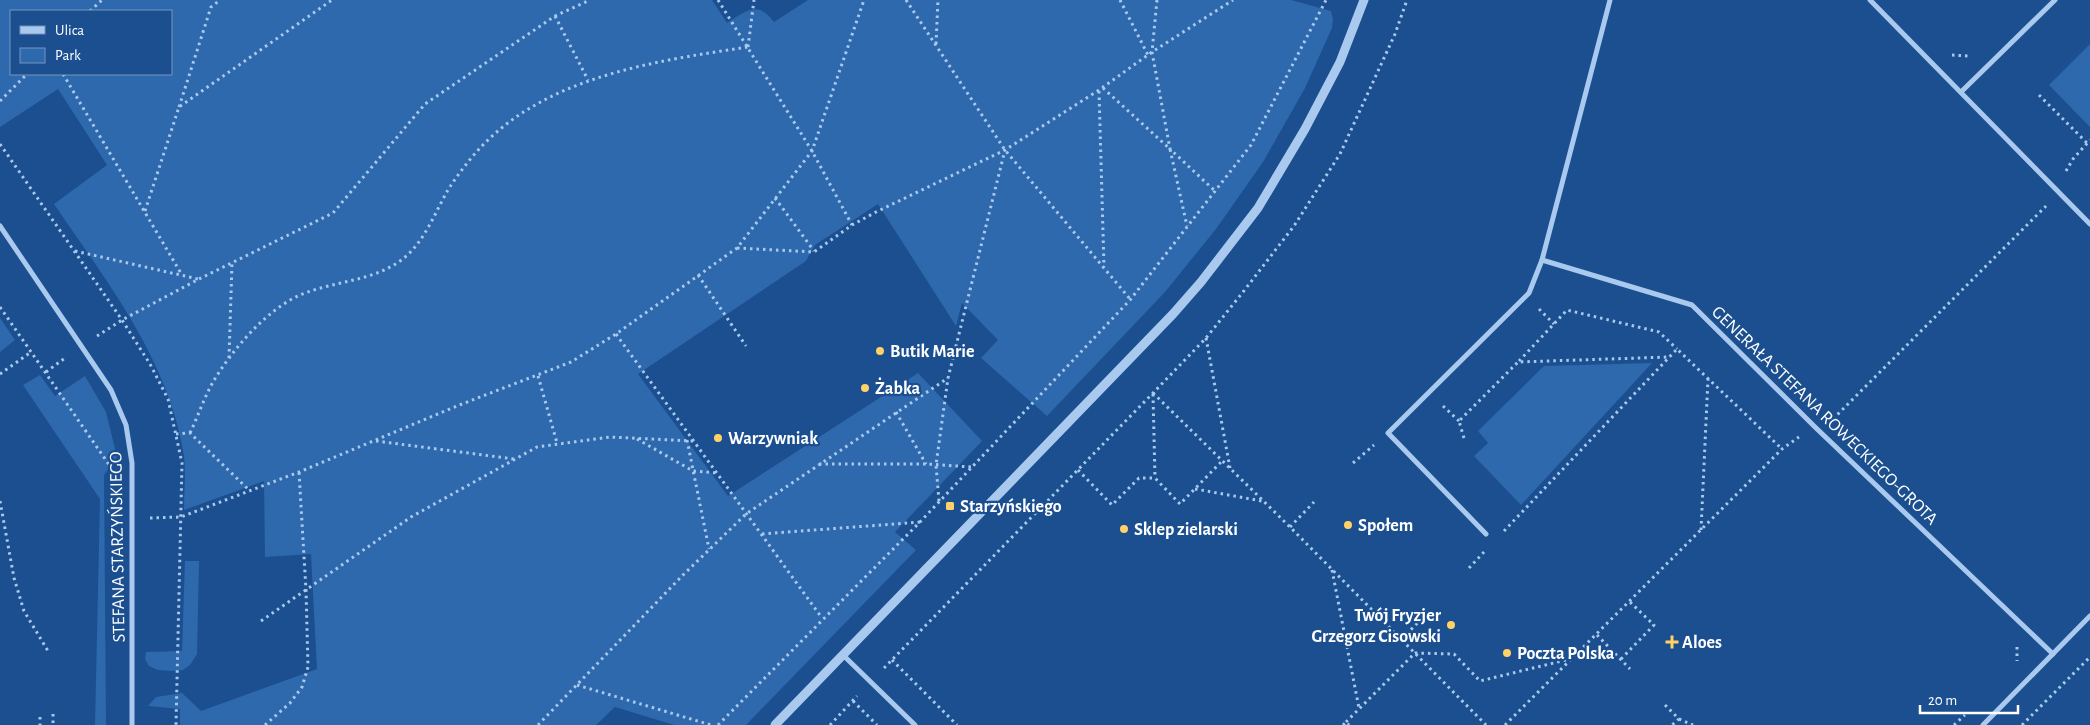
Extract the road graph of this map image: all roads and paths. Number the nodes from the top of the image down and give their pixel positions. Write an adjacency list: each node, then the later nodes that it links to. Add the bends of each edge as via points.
1 (102, 0): 19 (path)
2 (220, 0): 34 (path, via 211,7)
3 (332, 0): 34 (path)
4 (590, 0): 20 (path)
5 (718, 0): 22 (path)
6 (754, 0): 22 (path)
7 (864, 0): 38 (path)
8 (906, 0): 21 (path)
9 (938, 0): 21 (path)
10 (1120, 0): 25 (path)
11 (1157, 0): 24 (path)
12 (1233, 0): 24 (path)
13 (1326, 0): 40 (path, via 1251,145)
14 (1364, 0): 133 (street, via 1340,62 1305,129 1258,208 1201,282)
15 (1407, 0): 62 (path, via 1395,34 1340,154 1294,226)
16 (1610, 0): 51 (street)
17 (1870, 0): 31 (street)
18 (2055, 0): 31 (street)
19 (91, 10)
20 (555, 16): 29 (path); 52 (path, via 425,104 333,213)
21 (936, 45): 36 (path)
22 (748, 48): 29 (path, via 694,55); 38 (path)
23 (1975, 50): 26 (path, via 1968,56)
24 (1152, 52): 25 (path); 37 (path)
25 (1148, 55): 30 (path)
26 (1951, 55)
27 (26, 75): 33 (path)
28 (64, 75): 43 (path)
29 (588, 80): 68 (path, via 519,116 492,136 449,188 417,244 401,260 380,273 294,298 264,318)
30 (1101, 89): 36 (path); 37 (path); 53 (path)
31 (1961, 92): 44 (street)
32 (2039, 95): 35 (path)
33 (0, 101)
34 (179, 107): 43 (path)
35 (2088, 142): 39 (path)
36 (1005, 150): 45 (path); 53 (path); 73 (path)
37 (1170, 150): 40 (path); 47 (path)
38 (812, 151): 41 (path); 45 (path)
39 (2066, 170)
40 (1216, 191): 47 (path)
41 (775, 198): 48 (path); 50 (path)
42 (2047, 206): 77 (path, via 1832,420)
43 (145, 211): 54 (path)
44 (2090, 224)
45 (852, 225): 50 (path)
46 (0, 226): 63 (street, STEFANA STARZYŃSKIEGO)
47 (1187, 227): 57 (path)
48 (737, 248): 50 (path); 55 (path)
49 (74, 251): 54 (path)
50 (814, 252)
51 (1542, 260): 77 (street, GENERAŁA STEFANA ROWECKIEGO-GROTA, via 1692,305); 78 (street, via 1529,293)
52 (232, 263): 56 (path); 68 (path)
53 (1104, 268): 57 (path)
54 (182, 275): 56 (path)
55 (698, 275): 61 (path); 64 (path)
56 (199, 279): 63 (path)
57 (1130, 300): 95 (path)
58 (1535, 306): 60 (path)
59 (0, 307): 66 (path)
60 (1554, 324): 65 (path, via 1567,310 1659,332); 69 (path)
61 (616, 334): 72 (path, via 571,362); 85 (path)
62 (1206, 338): 75 (path); 96 (path)
63 (81, 346): 70 (path); 110 (street, STEFANA STARZYŃSKIEGO, via 111,390 126,425 132,463)
64 (746, 346)
65 (1677, 349): 67 (path); 74 (path)
66 (31, 352): 70 (path); 71 (path)
67 (1670, 357): 69 (path); 116 (path)
68 (229, 358): 80 (path, via 213,383)
69 (1518, 362): 82 (path, via 1458,421)
70 (46, 372): 101 (path, via 112,467)
71 (0, 374)
72 (538, 376): 84 (path); 86 (path)
73 (948, 378): 76 (path); 94 (path)
74 (1708, 378): 88 (path); 113 (path)
75 (1153, 393): 90 (path); 97 (path); 102 (path)
76 (896, 412): 92 (path); 93 (path)
77 (1816, 428): 132 (street, GENERAŁA STEFANA ROWECKIEGO-GROTA)
78 (1388, 433): 91 (path); 115 (street)
79 (176, 434): 80 (path)
80 (190, 434): 104 (path)
81 (635, 438): 83 (path); 86 (path, via 610,437); 98 (path)
82 (1464, 438)
83 (687, 440): 85 (path); 98 (path)
84 (376, 441): 89 (path); 99 (path)
85 (693, 441): 100 (path)
86 (557, 443): 89 (path, via 537,447)
87 (1806, 443): 88 (path, via 1799,436)
88 (1782, 449): 113 (path)
89 (514, 460): 121 (path, via 411,517)
90 (1222, 461): 96 (path); 103 (path)
91 (1353, 463)
92 (819, 464): 93 (path); 109 (path)
93 (927, 464): 94 (path)
94 (936, 465): 95 (path); 107 (path)
95 (971, 467): 107 (path)
96 (1230, 469): 106 (path)
97 (1078, 470): 102 (path, via 1112,504 1139,478); 137 (path)
98 (693, 471): 100 (path); 118 (path)
99 (299, 472): 104 (path); 121 (path)
100 (717, 474): 109 (path)
101 (112, 476)
102 (1155, 478): 103 (path, via 1180,504)
103 (1195, 489): 106 (path)
104 (250, 491): 110 (path, via 181,517)
105 (0, 501): 130 (path, via 14,578 24,611)
106 (1263, 501): 112 (path)
107 (939, 502): 111 (path)
108 (1314, 502): 112 (path)
109 (746, 514): 114 (path); 118 (path)
110 (132, 519): 152 (street, STEFANA STARZYŃSKIEGO)
111 (920, 522): 114 (path); 125 (path)
112 (1290, 527): 120 (path)
113 (1702, 530): 122 (path)
114 (761, 534): 125 (path)
115 (1486, 534)
116 (1500, 535)
117 (1488, 548): 119 (path)
118 (709, 549): 141 (path)
119 (1469, 568)
120 (1332, 569): 128 (path); 144 (path)
121 (306, 590): 126 (path); 153 (path, via 308,667 302,687 290,703)
122 (1630, 602): 127 (path); 136 (path, via 1654,625)
123 (1427, 613): 128 (path)
124 (2090, 616): 132 (street)
125 (822, 618): 156 (path)
126 (261, 621)
127 (1597, 635): 135 (path); 136 (path)
128 (1402, 639): 131 (path)
129 (2011, 642): 138 (path, via 2018,648)
130 (48, 651)
131 (1415, 653): 135 (path, via 1454,654 1480,681); 144 (path); 162 (path)
132 (2053, 654): 167 (street)
133 (843, 655): 140 (street); 157 (street)
134 (2090, 657): 168 (path)
135 (1573, 659): 163 (path)
136 (1621, 659): 139 (path)
137 (892, 660): 140 (path); 161 (path)
138 (2017, 663)
139 (1630, 669)
140 (871, 682): 142 (path); 160 (street)
141 (577, 685): 154 (path); 155 (path)
142 (853, 701): 158 (path); 159 (path)
143 (1665, 705): 148 (path)
144 (1360, 709): 149 (path)
145 (1968, 711): 166 (path)
146 (53, 714): 151 (path)
147 (40, 717): 150 (path)
148 (1679, 719): 164 (path); 165 (path)
149 (1346, 724)
150 (40, 725)
151 (53, 725)
152 (132, 725)
153 (265, 725)
154 (538, 725)
155 (711, 725)
156 (718, 725)
157 (775, 725)
158 (830, 725)
159 (877, 725)
160 (915, 725)
161 (958, 725)
162 (1486, 725)
163 (1505, 725)
164 (1672, 725)
165 (1693, 725)
166 (1954, 725)
167 (1983, 725)
168 (2022, 725)

